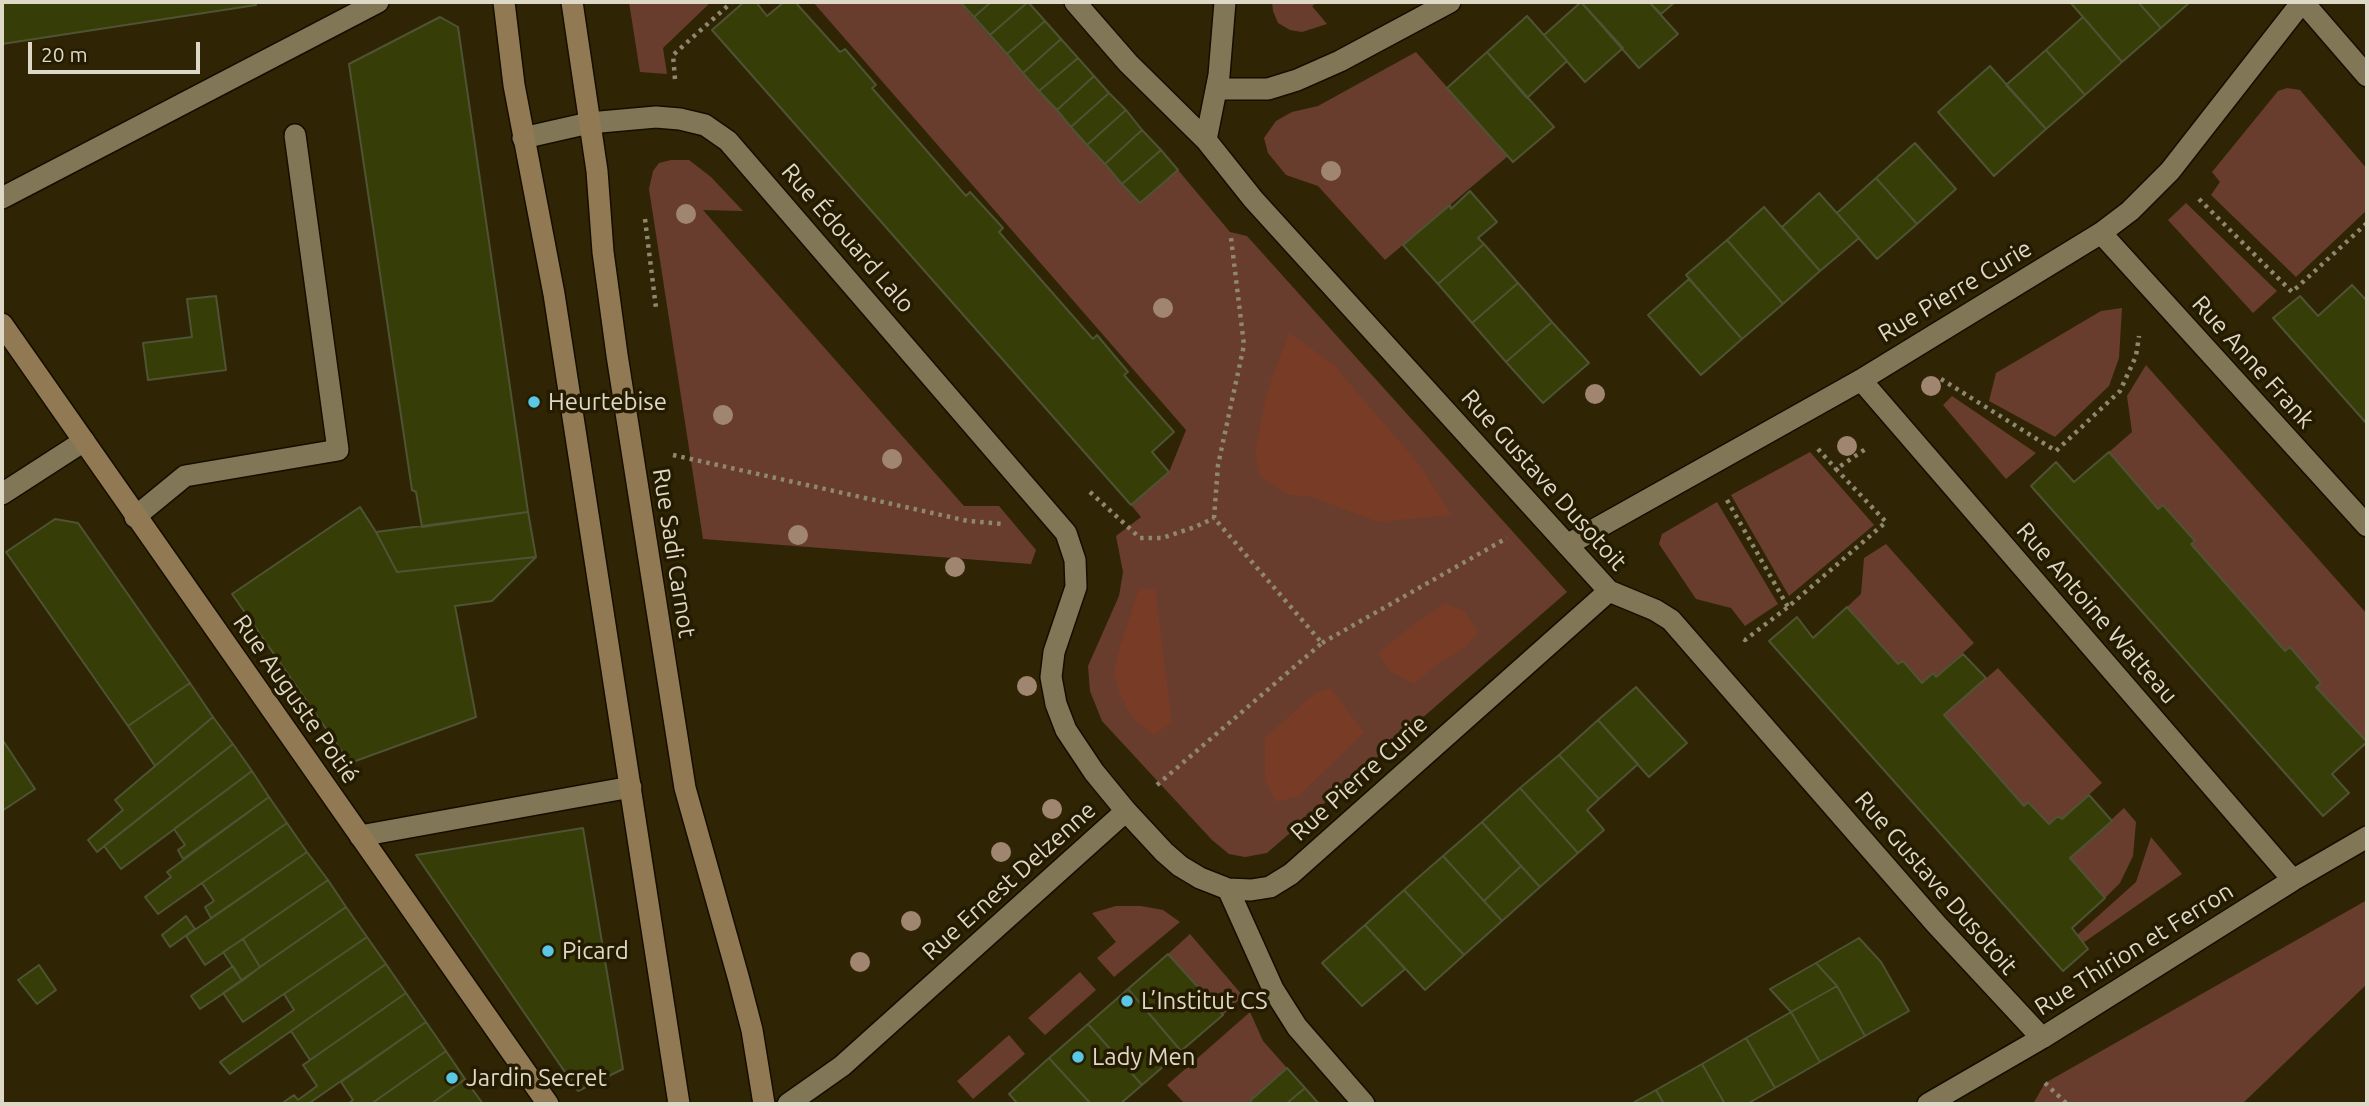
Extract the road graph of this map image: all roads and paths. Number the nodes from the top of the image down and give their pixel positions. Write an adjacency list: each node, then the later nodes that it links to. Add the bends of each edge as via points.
1 (377, 2): 17 (street)
2 (504, 2): 14 (main road)
3 (572, 2): 12 (main road, Rue Sadi Carnot)
4 (732, 2): 10 (path, via 673,55)
5 (1075, 2): 15 (street, Rue Gustave Dusotoit, via 1128,63)
6 (1226, 2): 11 (street)
7 (1450, 2): 11 (street, via 1297,80 1268,89)
8 (2303, 2): 9 (street); 16 (street, Rue Pierre Curie)
9 (2367, 76)
10 (676, 85)
11 (1216, 89): 15 (street)
12 (589, 124): 14 (street, Rue Édouard Lalo); 34 (street, Rue Édouard Lalo, via 680,119 705,125 729,141); 54 (main road, Rue Sadi Carnot, via 617,355 685,788 740,980)
13 (295, 135): 35 (street, via 338,450 185,476)
14 (523, 138): 45 (main road, via 554,294)
15 (1206, 140): 18 (street, Rue Gustave Dusotoit)
16 (2170, 171): 20 (path, via 2292,292); 21 (street, Rue Pierre Curie)
17 (2, 198)
18 (1253, 199): 36 (path, via 1230,233 1244,345 1218,465); 37 (street, Rue Gustave Dusotoit)
19 (645, 215): 23 (path)
20 (2367, 223)
21 (2101, 233): 22 (street, Rue Anne Frank); 26 (street, Rue Pierre Curie)
22 (2146, 284): 25 (path, via 2136,356 2120,391 2056,451); 38 (street, Rue Anne Frank)
23 (656, 309)
24 (2, 324): 28 (main road, Rue Auguste Potié)
25 (1941, 378)
26 (1861, 380): 27 (street, Rue Antoine Watteau); 40 (street, Rue Pierre Curie)
27 (1899, 424): 31 (path); 49 (street, Rue Antoine Watteau)
28 (84, 441): 32 (street); 35 (main road, Rue Auguste Potié)
29 (672, 443): 34 (path, via 673,456 968,521 1026,526)
30 (1812, 443): 31 (path)
31 (1836, 469): 42 (path, via 1886,522)
32 (2, 494)
33 (1727, 500): 42 (path)
34 (1048, 510): 36 (path, via 1079,482 1140,538 1162,538); 39 (street, Rue Édouard Lalo)
35 (135, 517): 47 (main road, Rue Auguste Potié)
36 (1214, 518): 44 (path)
37 (1543, 518): 40 (street, Rue Gustave Dusotoit); 44 (path)
38 (2367, 526)
39 (1066, 533): 46 (street, Rue Ernest Delzenne, via 1076,560 1076,587 1054,652 1051,677 1056,704 1066,730)
40 (1567, 545): 41 (street, Rue Gustave Dusotoit)
41 (1609, 591): 50 (street, Rue Pierre Curie, via 1291,874 1270,887); 51 (street, Rue Gustave Dusotoit, via 1671,620 1936,924)
42 (1788, 607): 43 (path, via 1745,640)
43 (1738, 631)
44 (1322, 643): 46 (path)
45 (631, 787): 47 (street); 53 (main road)
46 (1126, 811): 50 (street, Rue Pierre Curie, via 1180,866); 55 (street, Rue Ernest Delzenne, via 842,1066)
47 (360, 836): 52 (main road, Rue Auguste Potié)
48 (2367, 837): 49 (street, Rue Thirion et Ferron)
49 (2293, 880): 51 (street, Rue Thirion et Ferron)
50 (1228, 889): 56 (street, via 1273,989 1297,1027)
51 (2042, 1038): 57 (street, Rue Thirion et Ferron)
52 (548, 1104)
53 (679, 1104)
54 (764, 1104)
55 (788, 1104)
56 (1364, 1104)
57 (1928, 1104)

